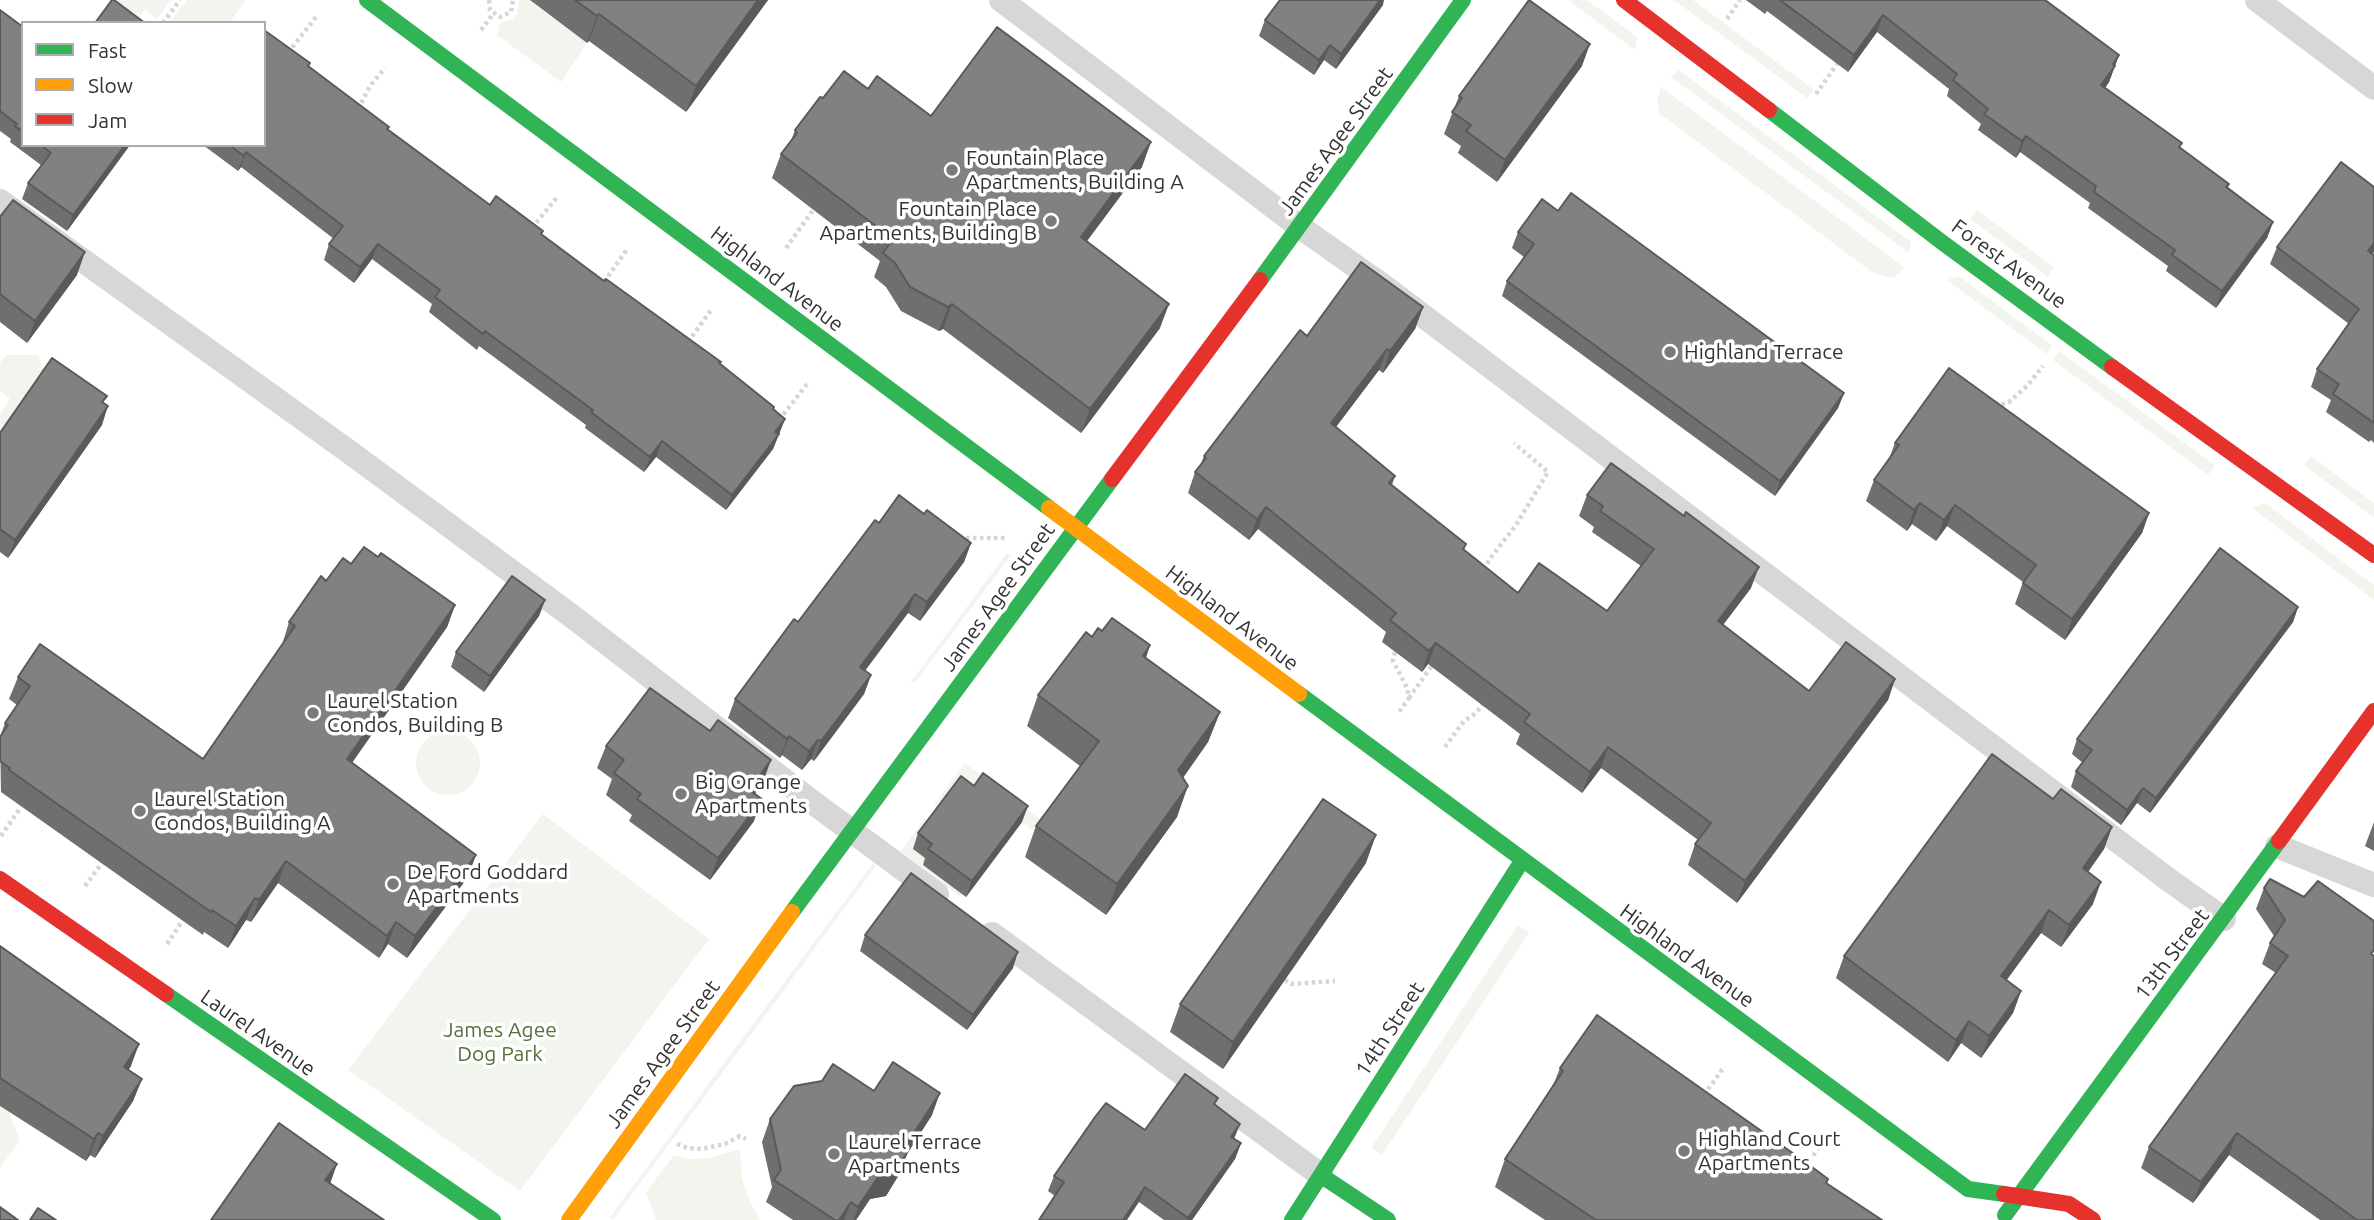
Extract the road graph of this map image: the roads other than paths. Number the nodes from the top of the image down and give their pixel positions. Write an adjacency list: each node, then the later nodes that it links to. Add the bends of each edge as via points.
1 (367, 0): 9 (street, Highland Avenue)
2 (1001, 0): 8 (lane)
3 (1463, 0): 8 (street, James Agee Street)
4 (1624, 0): 10 (street, Forest Avenue, via 1943,243)
5 (2257, 0): 6 (lane)
6 (2374, 88)
7 (0, 201): 12 (lane, via 573,617)
8 (1300, 227): 9 (street, James Agee Street); 18 (lane)
9 (1076, 527): 12 (street, James Agee Street); 14 (street, Highland Avenue)
10 (2374, 555)
11 (2374, 711): 13 (street, 13th Street)
12 (851, 830): 17 (lane); 23 (street, James Agee Street)
13 (2277, 846): 16 (lane); 18 (street, 13th Street)
14 (1522, 860): 20 (street, 14th Street); 21 (street, Highland Avenue, via 1968,1189)
15 (0, 879): 22 (street, Laurel Avenue)
16 (2374, 885)
17 (956, 907)
18 (2224, 919): 21 (street, 13th Street)
19 (978, 924): 20 (lane)
20 (1322, 1176): 24 (street, 14th Street); 25 (street)
21 (2016, 1198): 26 (street, 13th Street); 27 (street, Highland Avenue, via 2069,1204)
22 (493, 1220)
23 (569, 1220)
24 (1292, 1220)
25 (1388, 1220)
26 (2002, 1220)
27 (2093, 1220)

